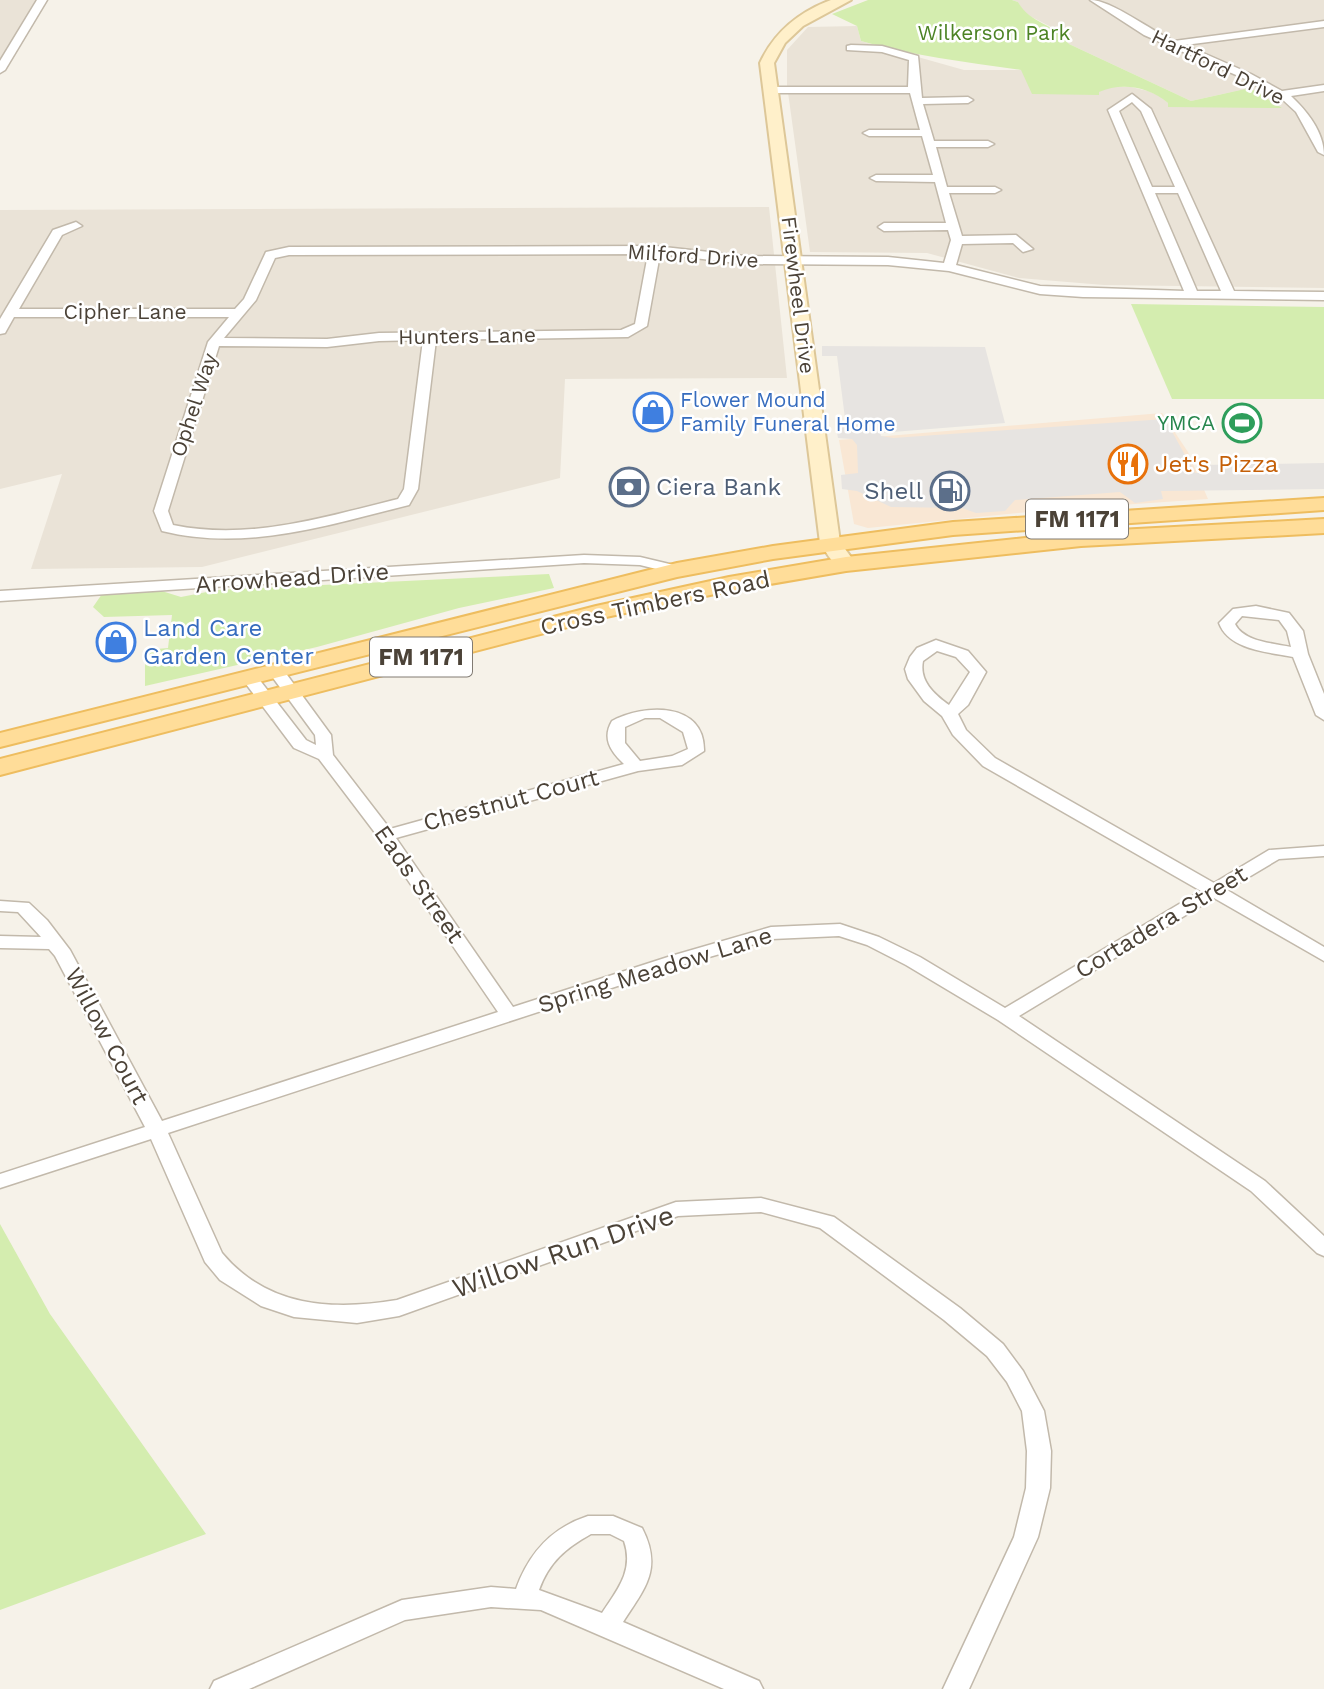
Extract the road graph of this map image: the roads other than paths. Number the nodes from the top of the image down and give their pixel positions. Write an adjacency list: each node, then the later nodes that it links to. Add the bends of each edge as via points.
1 (42, 0): 9 (street)
2 (813, 0): 6 (street)
3 (1095, 0): 7 (street, Hartford Drive)
4 (835, 1): 11 (street, Firewheel Drive, via 797,22 763,55)
5 (1324, 24): 7 (street)
6 (766, 32)
7 (1171, 44): 13 (street, Hartford Drive)
8 (851, 48): 12 (street, via 914,58)
9 (0, 70)
10 (1324, 88): 13 (street)
11 (772, 90): 12 (street); 31 (street, Firewheel Drive)
12 (914, 90): 14 (street); 16 (street)
13 (1281, 94): 18 (street, Hartford Drive, via 1300,110)
14 (968, 100)
15 (869, 133): 16 (street)
16 (928, 139): 17 (street); 20 (street)
17 (988, 144)
18 (1324, 152)
19 (876, 178): 20 (street)
20 (941, 185): 21 (street); 25 (street)
21 (995, 190)
22 (1147, 190): 23 (street); 23 (street, via 1114,110 1132,97 1146,109); 33 (street)
23 (1182, 190): 34 (street)
24 (76, 226): 36 (street, via 57,233)
25 (953, 226): 26 (street); 27 (street)
26 (884, 227)
27 (957, 240): 28 (street, via 1016,239); 32 (street)
28 (1027, 249)
29 (655, 250): 30 (street, Milford Drive, via 289,251); 31 (street, Milford Drive); 39 (street, Hunters Lane, via 641,326 636,330 623,334)
30 (270, 255): 37 (street, Ophel Way, via 250,300)
31 (794, 261): 32 (street, Milford Drive, via 888,261); 45 (street, Firewheel Drive)
32 (949, 267): 33 (street, Milford Drive, via 1040,290)
33 (1192, 294): 34 (street, Milford Drive)
34 (1230, 295): 35 (street, Milford Drive)
35 (1324, 296)
36 (12, 313): 37 (street, Cipher Lane); 38 (street)
37 (237, 313): 40 (street, Ophel Way)
38 (0, 330)
39 (430, 336): 40 (street, Hunters Lane, via 327,343); 40 (street, Ophel Way, via 411,489 404,502 274,532 192,535 166,528 160,510)
40 (214, 342)
41 (1324, 504): 42 (main road, Cross Timbers Road / FM 1171)
42 (1161, 514): 44 (main road, via 1170,520 1166,524); 45 (main road, Cross Timbers Road / FM 1171)
43 (1324, 526): 44 (main road, Cross Timbers Road / FM 1171)
44 (1081, 539): 47 (main road, Cross Timbers Road / FM 1171)
45 (830, 543): 47 (street); 48 (main road, Cross Timbers Road / FM 1171)
46 (584, 559): 48 (street, Arrowhead Drive, via 640,561); 49 (street, Arrowhead Drive, via 610,564 617,574); 50 (street, Arrowhead Drive)
47 (846, 564): 54 (main road, Cross Timbers Road / FM 1171, via 604,611)
48 (677, 570): 49 (main road, Cross Timbers Road / FM 1171)
49 (614, 586): 52 (main road, Cross Timbers Road / FM 1171)
50 (0, 596)
51 (1300, 654): 57 (street)
52 (276, 671): 53 (main road, Cross Timbers Road / FM 1171); 54 (street, Eads Street)
53 (249, 677): 55 (street, Eads Street); 58 (main road, Cross Timbers Road / FM 1171)
54 (291, 692): 55 (main road, Cross Timbers Road / FM 1171); 59 (street, Eads Street, via 323,735)
55 (264, 699): 59 (street, Eads Street, via 300,744); 61 (main road, Cross Timbers Road / FM 1171)
56 (949, 713): 64 (street, via 989,762)
57 (1324, 715)
58 (0, 740)
59 (326, 755): 62 (street, Eads Street)
60 (636, 766): 60 (street, Chestnut Court, via 676,761 696,751 697,742 674,716 661,712 632,716 618,724 614,742); 62 (street, Chestnut Court)
61 (0, 767)
62 (386, 835): 69 (street, Eads Street)
63 (1324, 851): 64 (street, Cortadera Street, via 1275,854)
64 (1212, 891): 68 (street); 70 (street, Cortadera Street)
65 (0, 906): 67 (street, Willow Court, via 23,907)
66 (0, 942): 67 (street, Willow Court)
67 (54, 943): 71 (street, Willow Court)
68 (1324, 955)
69 (509, 1015): 70 (street, Spring Meadow Lane, via 771,933 840,930 913,961); 71 (street, Spring Meadow Lane)
70 (1005, 1016): 73 (street, Spring Meadow Lane, via 1258,1186)
71 (157, 1131): 72 (street, Spring Meadow Lane); 78 (street, Willow Run Drive, via 213,1257 245,1287 294,1309 357,1315 399,1308 676,1209 761,1205 827,1222 870,1251 995,1350 1033,1411 1038,1488 1026,1537)
72 (0, 1181)
73 (1324, 1248)
74 (523, 1599): 75 (street, via 566,1608); 75 (street, via 535,1567 557,1542 589,1525 613,1525 634,1535 642,1555 638,1578); 76 (street, via 479,1598 402,1610)
75 (607, 1626): 77 (street)
76 (229, 1688)
77 (750, 1689)
78 (956, 1689)

